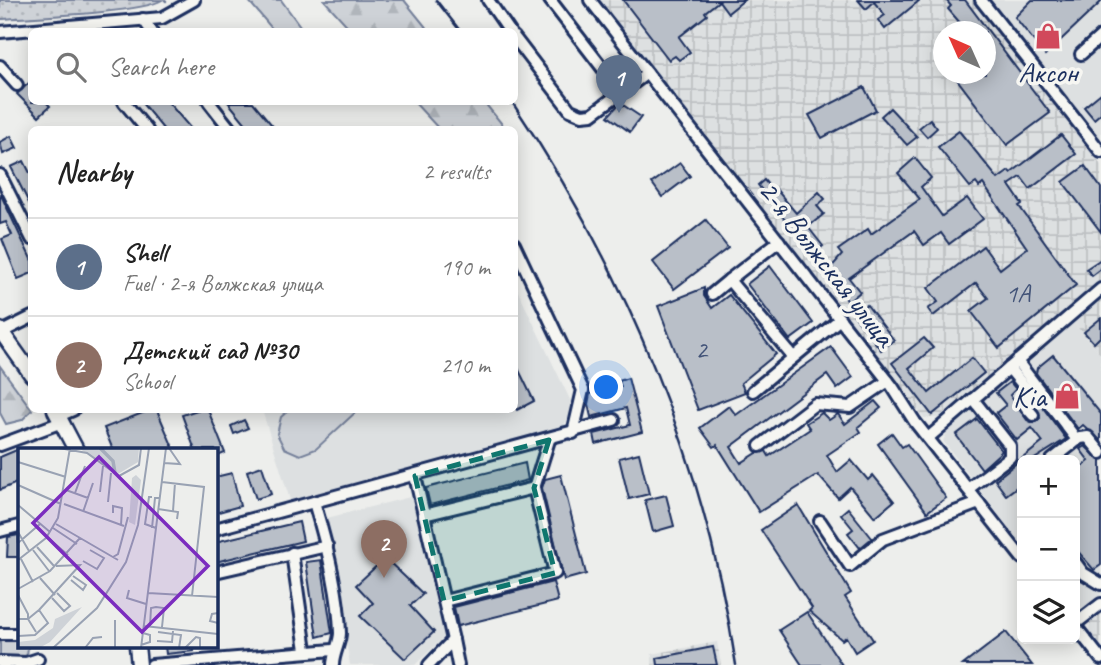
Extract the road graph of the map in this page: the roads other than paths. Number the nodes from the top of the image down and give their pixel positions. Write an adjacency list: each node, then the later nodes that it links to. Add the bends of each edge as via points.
1 (194, 0): 7 (street, via 162,18)
2 (488, 0): 10 (street)
3 (550, 0): 19 (street)
4 (590, 0): 17 (street, 2-я Волжская улица)
5 (998, 0): 6 (street)
6 (985, 5): 24 (street)
7 (142, 19): 8 (street); 9 (street)
8 (71, 28)
9 (149, 28)
10 (507, 28)
11 (28, 31): 12 (street)
12 (0, 32)
13 (1101, 36): 15 (street)
14 (518, 42): 19 (street, via 570,110 592,114)
15 (1082, 54)
16 (0, 67): 18 (street)
17 (647, 72): 19 (street); 27 (street, 2-я Волжская улица)
18 (17, 85)
19 (621, 92)
20 (126, 105): 22 (street)
21 (211, 105): 23 (street)
22 (144, 126)
23 (228, 126)
24 (1101, 152)
25 (0, 175): 26 (street)
26 (28, 231)
27 (779, 241): 29 (street); 33 (street, 2-я Волжская улица)
28 (518, 252): 44 (street, via 583,390)
29 (729, 280): 31 (street); 35 (street)
30 (1101, 289): 36 (street)
31 (712, 293)
32 (28, 319): 34 (street)
33 (840, 319): 35 (street); 38 (street, 2-я Волжская улица)
34 (1, 331): 37 (main road)
35 (793, 357): 39 (street)
36 (1013, 364): 40 (street); 41 (street, via 1028,391 1026,407); 47 (street)
37 (28, 369)
38 (888, 381): 45 (street, 2-я Волжская улица); 49 (street, via 850,407 816,404)
39 (753, 391)
40 (973, 399): 45 (street); 55 (street, via 1012,452)
41 (1032, 415)
42 (59, 416): 48 (street); 50 (main road)
43 (614, 420): 44 (street)
44 (573, 432): 46 (street)
45 (928, 438): 55 (street, 2-я Волжская улица)
46 (549, 440): 53 (street); 54 (street)
47 (1077, 440): 51 (street, via 1088,437); 52 (street)
48 (0, 445)
49 (760, 446)
50 (75, 448)
51 (1101, 453)
52 (1058, 455)
53 (415, 476): 56 (street); 58 (street)
54 (534, 488): 58 (street); 69 (street, via 555,573)
55 (968, 489): 57 (street, 2-я Волжская улица)
56 (314, 502): 61 (street); 63 (street)
57 (979, 503): 59 (street, via 883,539 850,566); 64 (street, 2-я Волжская улица)
58 (424, 515): 69 (street)
59 (820, 521)
60 (18, 526): 62 (street)
61 (217, 528)
62 (0, 531)
63 (327, 546): 65 (street); 77 (street, via 340,636)
64 (1017, 552)
65 (292, 553): 67 (street); 76 (street)
66 (1080, 569): 68 (street)
67 (217, 572)
68 (1101, 584)
69 (444, 601): 75 (street)
70 (1101, 604): 71 (street)
71 (1080, 621)
72 (1080, 632): 78 (street)
73 (0, 634): 74 (street)
74 (18, 634)
75 (453, 640): 83 (street); 84 (street)
76 (306, 650): 77 (street); 81 (street)
77 (334, 650): 82 (street)
78 (1101, 659)
79 (0, 662): 80 (street)
80 (38, 662)
81 (152, 665)
82 (333, 665)
83 (429, 665)
84 (458, 665)

